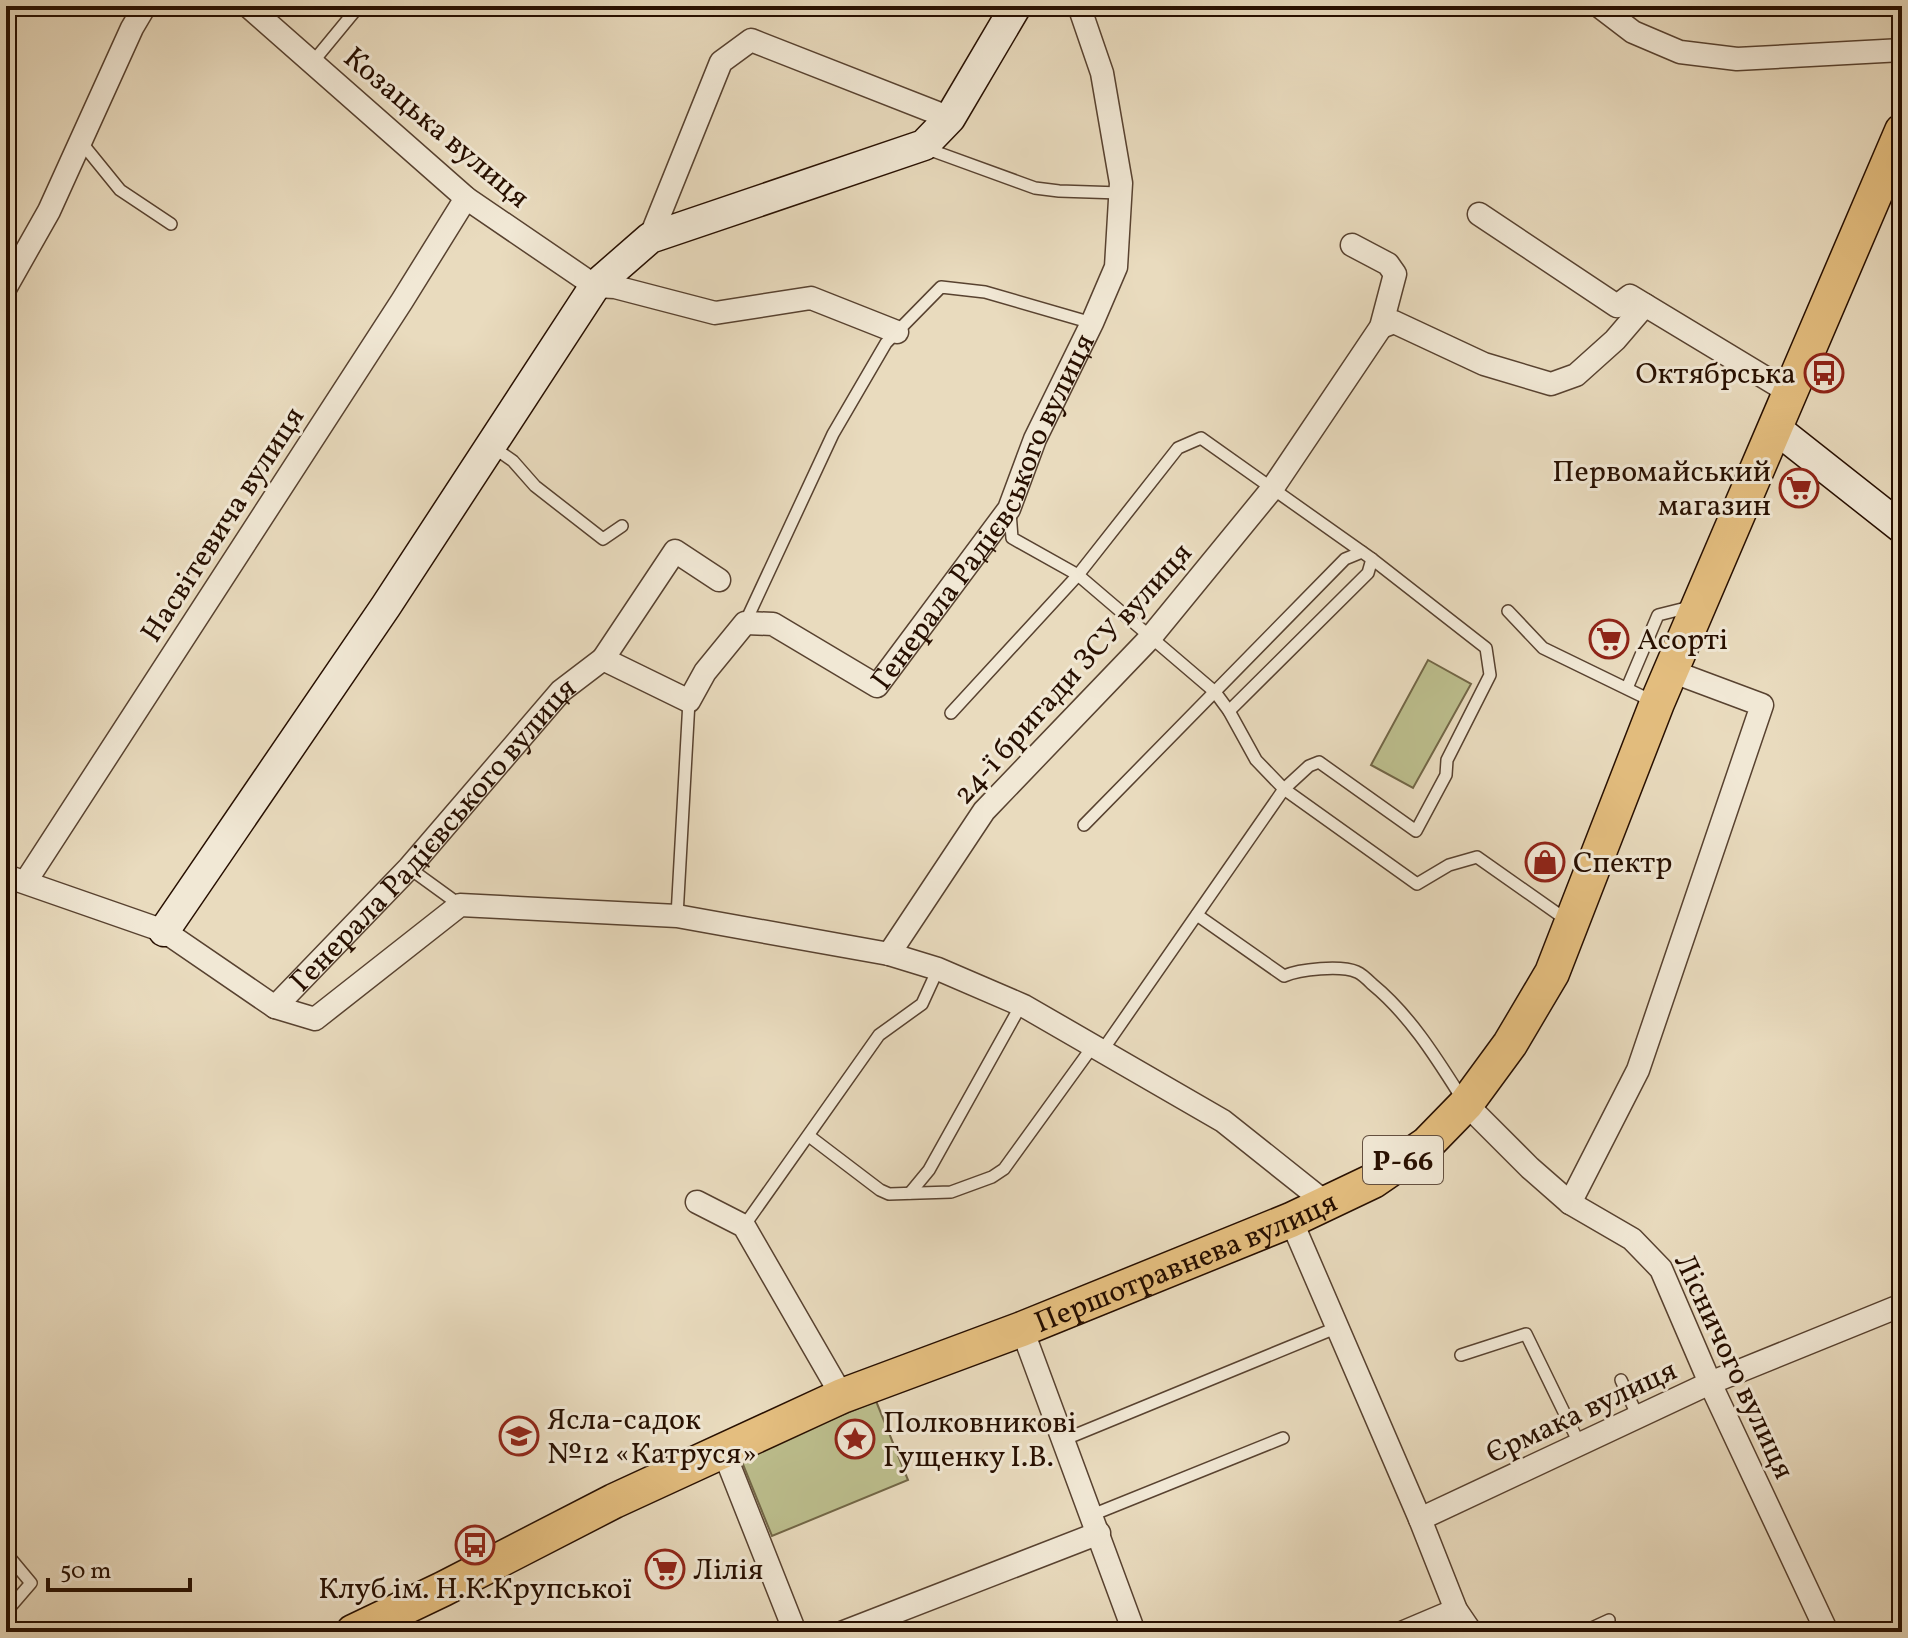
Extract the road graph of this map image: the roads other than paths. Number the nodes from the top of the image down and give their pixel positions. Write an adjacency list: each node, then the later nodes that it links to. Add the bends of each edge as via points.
1 (145, 6): 11 (street)
2 (248, 6): 8 (street, Козацька вулиця)
3 (359, 6): 8 (lane)
4 (1016, 6): 9 (street)
5 (1079, 6): 13 (street, Генерала Радієвського вулиця, via 1102,73)
6 (1599, 6): 7 (street, via 1633,32 1680,52 1737,59)
7 (1902, 50)
8 (312, 63): 14 (street, Козацька вулиця)
9 (950, 118): 12 (street); 17 (street, via 751,40 721,62)
10 (1902, 131): 25 (main road, Першотравнева вулиця / Р-66)
11 (80, 142): 16 (lane, via 120,190); 20 (street)
12 (921, 146): 13 (lane, via 1035,188); 17 (street)
13 (1120, 193): 22 (street, Генерала Радієвського вулиця, via 1116,267)
14 (466, 198): 19 (street, Козацька вулиця); 50 (street, Насвітевича вулиця)
15 (1479, 214): 21 (street, via 1617,306 1630,296)
16 (171, 224)
17 (650, 238): 19 (street)
18 (1352, 245): 23 (street, 24-ї бригади ЗСУ вулиця, via 1388,264 1395,274)
19 (595, 286): 24 (street, via 715,313 811,298); 27 (street)
20 (6, 287)
21 (1645, 305): 23 (street, via 1576,375 1551,384 1484,364 1394,322); 25 (street)
22 (1092, 323): 24 (lane, via 985,292 941,287); 29 (street, Генерала Радієвського вулиця, via 1035,439)
23 (1381, 327): 28 (street, 24-ї бригади ЗСУ вулиця)
24 (897, 332): 37 (lane, via 833,434)
25 (1789, 392): 26 (main road, Першотравнева вулиця / Р-66)
26 (1774, 427): 31 (street); 35 (main road, Першотравнева вулиця / Р-66)
27 (490, 444): 30 (lane, via 603,539); 55 (street)
28 (1272, 489): 32 (lane); 33 (lane, via 1201,438 1178,448); 38 (street, 24-ї бригади ЗСУ вулиця)
29 (1009, 509): 33 (lane, via 1012,538); 37 (street, Генерала Радієвського вулиця, via 877,686 773,624)
30 (622, 526)
31 (1902, 528)
32 (1367, 556): 42 (lane, via 1345,559); 45 (lane, via 1368,573); 47 (lane, via 1486,648 1490,675 1416,831 1319,762)
33 (1078, 575): 38 (lane); 46 (lane)
34 (719, 580): 39 (street, via 675,551)
35 (1699, 605): 40 (main road, Першотравнева вулиця / Р-66); 41 (lane, via 1658,615)
36 (1508, 611): 41 (lane, via 1543,648)
37 (745, 623): 43 (street)
38 (1150, 638): 42 (lane); 56 (street, 24-ї бригади ЗСУ вулиця, via 984,811)
39 (603, 659): 43 (street, Генерала Радієвського вулиця); 49 (street, Генерала Радієвського вулиця, via 561,691)
40 (1671, 671): 44 (main road, Першотравнева вулиця / Р-66); 66 (street, via 1762,705 1638,1070)
41 (1627, 688): 44 (lane)
42 (1215, 692): 45 (lane); 48 (lane)
43 (689, 701): 53 (lane)
44 (1657, 703): 54 (main road, Першотравнева вулиця / Р-66)
45 (1229, 711): 47 (lane, via 1256,760)
46 (951, 713)
47 (1284, 789): 52 (lane); 54 (lane, via 1417,884 1449,865 1477,857)
48 (1084, 825)
49 (409, 868): 51 (lane); 59 (street, Генерала Радієвського вулиця)
50 (16, 879): 55 (street)
51 (460, 905): 53 (street); 59 (street, via 315,1019)
52 (1197, 915): 60 (lane); 61 (lane, via 1284,976 1332,969 1357,972 1407,1019)
53 (677, 916): 56 (street)
54 (1571, 924): 61 (main road, Першотравнева вулиця / Р-66, via 1552,973)
55 (164, 931): 59 (street)
56 (889, 954): 57 (street)
57 (938, 969): 58 (street); 62 (lane, via 922,1004 879,1035)
58 (1021, 1005): 60 (street); 63 (lane, via 929,1170)
59 (275, 1007)
60 (1098, 1049): 63 (lane, via 1004,1169 951,1192); 65 (street, via 1223,1121)
61 (1466, 1104): 65 (main road, Першотравнева вулиця / Р-66, via 1427,1144 1373,1181); 66 (street, Лісничого вулиця)
62 (809, 1136): 63 (lane, via 880,1190); 68 (lane)
63 (910, 1193)
64 (697, 1202): 68 (street)
65 (1326, 1203): 67 (main road, Першотравнева вулиця / Р-66)
66 (1570, 1203): 74 (street, Лісничого вулиця, via 1632,1239 1661,1269)
67 (1291, 1220): 70 (street); 71 (main road, Першотравнева вулиця / Р-66)
68 (744, 1226): 75 (street)
69 (1902, 1305): 74 (street, Єрмака вулиця)
70 (1338, 1326): 78 (lane); 81 (street)
71 (1022, 1329): 75 (main road, Першотравнева вулиця / Р-66); 78 (street)
72 (1461, 1355): 79 (lane, via 1526,1334)
73 (1621, 1380): 76 (lane)
74 (1710, 1383): 76 (street, Єрмака вулиця); 94 (street, Лісничого вулиця)
75 (842, 1396): 80 (main road, Першотравнева вулиця / Р-66)
76 (1638, 1417): 79 (street, Єрмака вулиця)
77 (1283, 1438): 82 (lane)
78 (1063, 1440): 82 (street)
79 (1580, 1445): 81 (street, Єрмака вулиця)
80 (723, 1450): 87 (main road, Першотравнева вулиця / Р-66); 88 (street)
81 (1420, 1519): 84 (street)
82 (1095, 1524): 89 (street); 90 (street)
83 (6, 1553): 85 (lane, via 31,1583)
84 (1456, 1610): 91 (street); 92 (street)
85 (6, 1612)
86 (1609, 1620): 93 (lane)
87 (353, 1632)
88 (795, 1632)
89 (844, 1632)
90 (1134, 1632)
91 (1404, 1632)
92 (1471, 1632)
93 (1583, 1632)
94 (1827, 1632)

